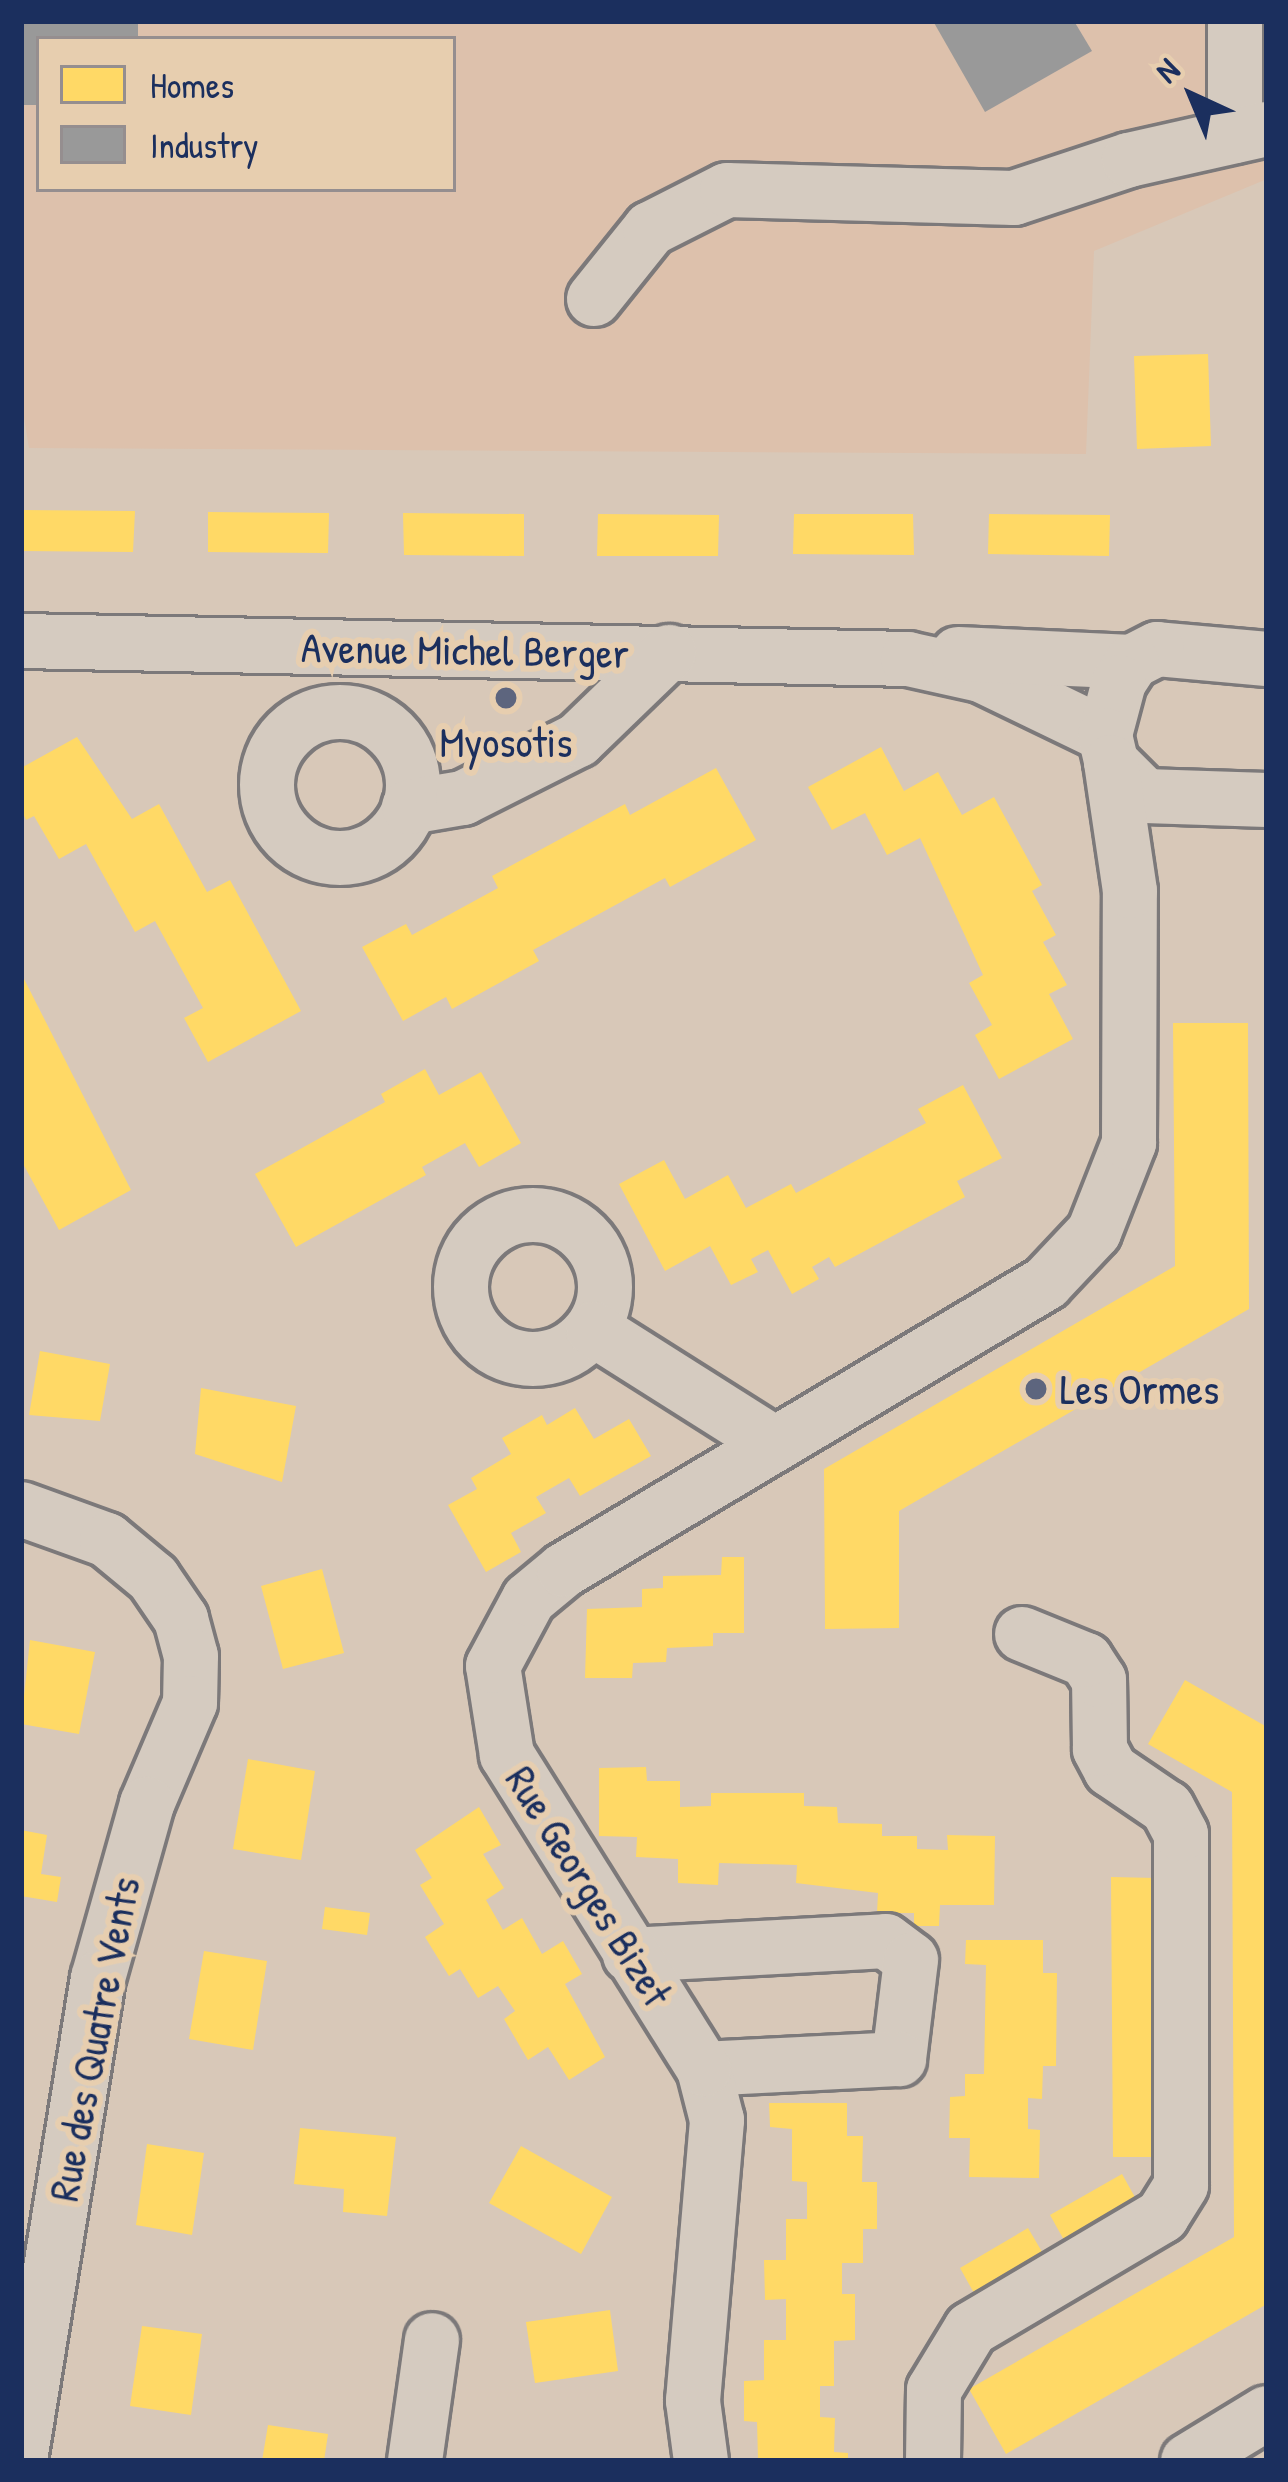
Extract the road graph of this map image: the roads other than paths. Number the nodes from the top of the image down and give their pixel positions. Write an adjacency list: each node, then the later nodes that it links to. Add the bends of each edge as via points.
1 (1235, 21): 2 (street)
2 (1251, 133): 3 (street, via 1015,198 727,190 650,229)
3 (593, 299)
4 (21, 641): 5 (street, Avenue Michel Berger)
5 (669, 652): 6 (street, Avenue Michel Berger); 12 (street, via 578,740 463,798)
6 (908, 659): 8 (street, Avenue Michel Berger, via 992,651); 9 (street, Avenue Michel Berger, via 981,674)
7 (1267, 659): 8 (street, Avenue Michel Berger, via 1156,649)
8 (1132, 662): 9 (street)
9 (1108, 749): 10 (street, Avenue Michel Berger, via 1145,796); 13 (street, Rue Georges Bizet)
10 (1175, 797): 11 (street, Avenue Michel Berger); 13 (street)
11 (1267, 800)
12 (409, 807)
13 (1130, 891): 15 (street, Rue Georges Bizet, via 1129,1144 1094,1232 1046,1283)
14 (592, 1329): 15 (street)
15 (775, 1444): 18 (street, Rue Georges Bizet, via 564,1570 529,1599 494,1666 507,1755)
16 (21, 1509): 22 (street, Rue des Quatre Vents, via 106,1540 152,1578 181,1618 191,1656 190,1703 147,1804 98,1978)
17 (1022, 1634): 25 (street, via 1086,1660 1099,1679 1100,1749 1111,1770 1167,1808 1181,1834 1181,2185 1162,2216 971,2329 945,2360 934,2390)
18 (630, 1955): 19 (street, Rue Georges Bizet); 19 (street, via 886,1942 911,1960 899,2059)
19 (704, 2069): 24 (street, Rue Georges Bizet, via 717,2120 693,2402)
20 (432, 2340): 23 (street)
21 (1267, 2413): 26 (street)
22 (21, 2455)
23 (415, 2461)
24 (700, 2461)
25 (933, 2461)
26 (1189, 2461)

